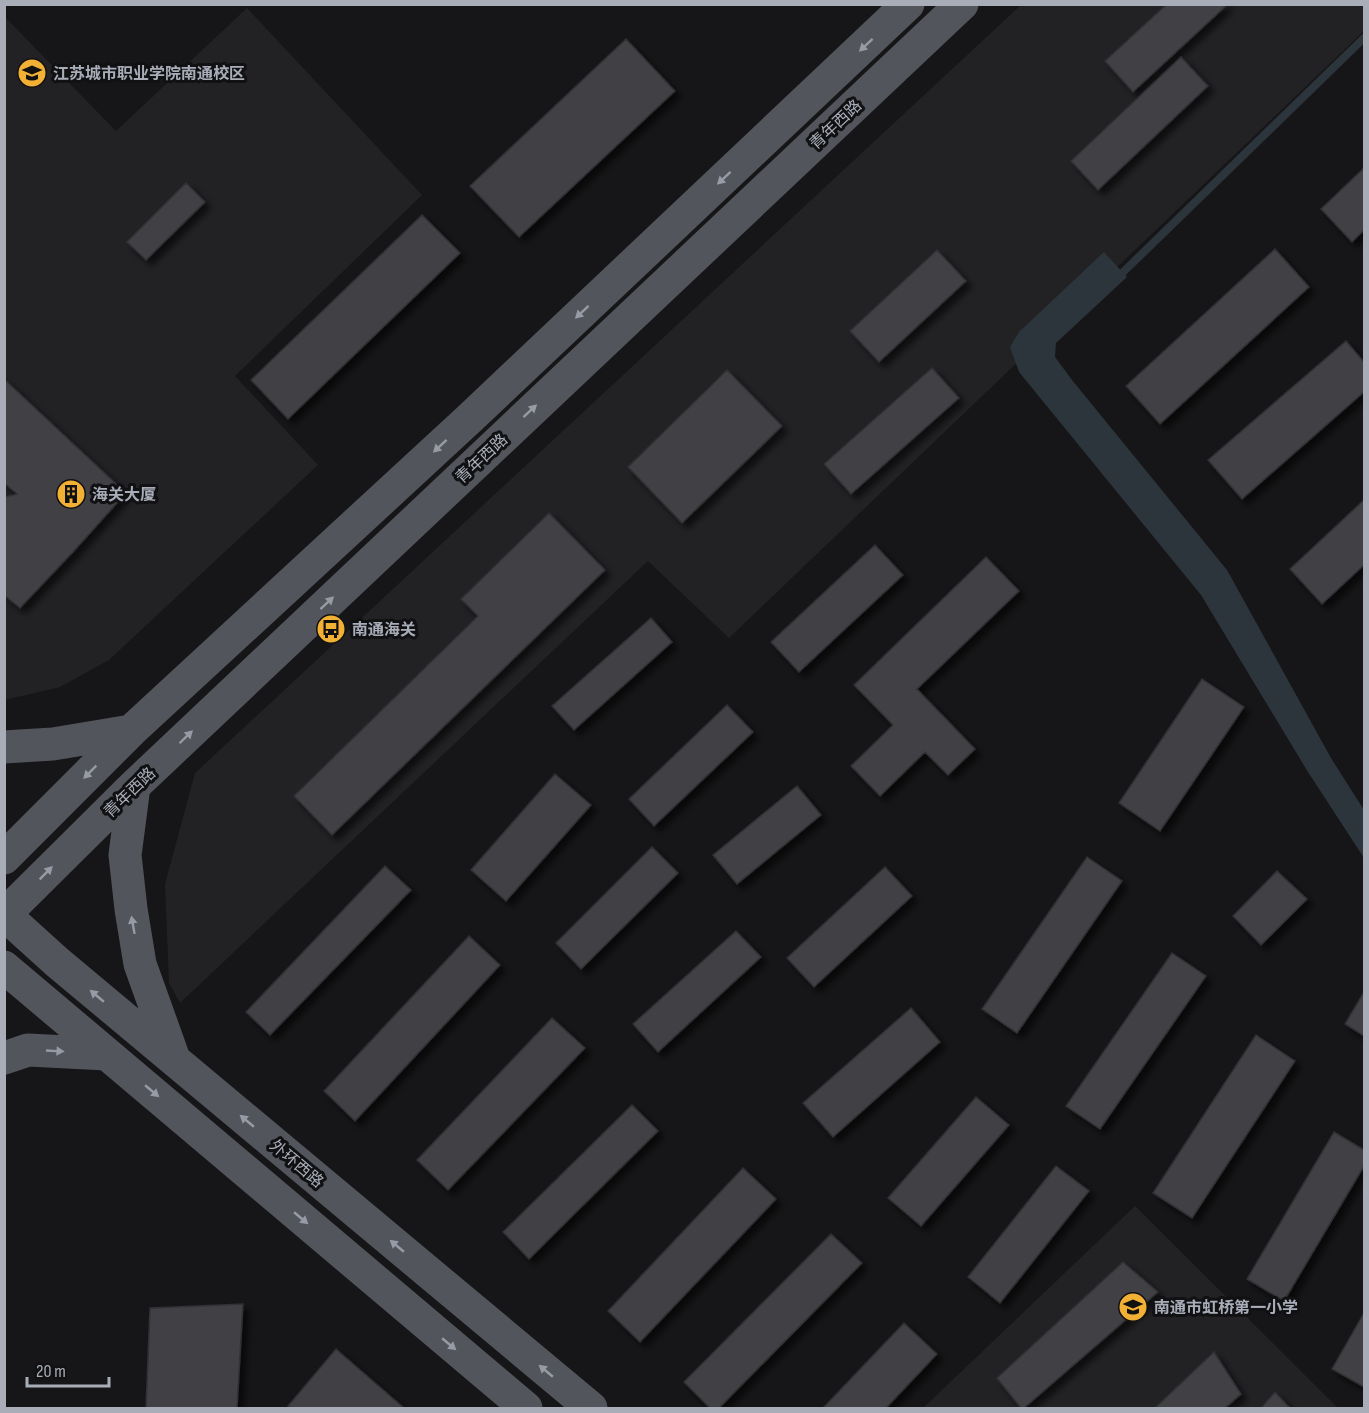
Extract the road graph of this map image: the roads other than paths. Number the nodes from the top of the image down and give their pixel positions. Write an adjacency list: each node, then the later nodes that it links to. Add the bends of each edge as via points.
1 (908, 4): 3 (main road, one-way to 3)
2 (962, 4): 5 (main road, 青年西路, one-way to 2)
3 (132, 731): 4 (main road, via 53,744); 6 (main road, one-way to 6)
4 (4, 747)
5 (135, 786): 7 (main road, 青年西路, one-way to 5); 11 (main road, one-way to 5, via 140,964 131,909 125,855)
6 (4, 858)
7 (5, 915): 11 (main road, 外环西路, one-way to 7)
8 (4, 967): 9 (main road)
9 (107, 1054): 10 (main road, one-way to 9, via 28,1050); 12 (main road, one-way to 12)
10 (4, 1058)
11 (175, 1060): 13 (main road, 外环西路, one-way to 11)
12 (526, 1408)
13 (591, 1408)

